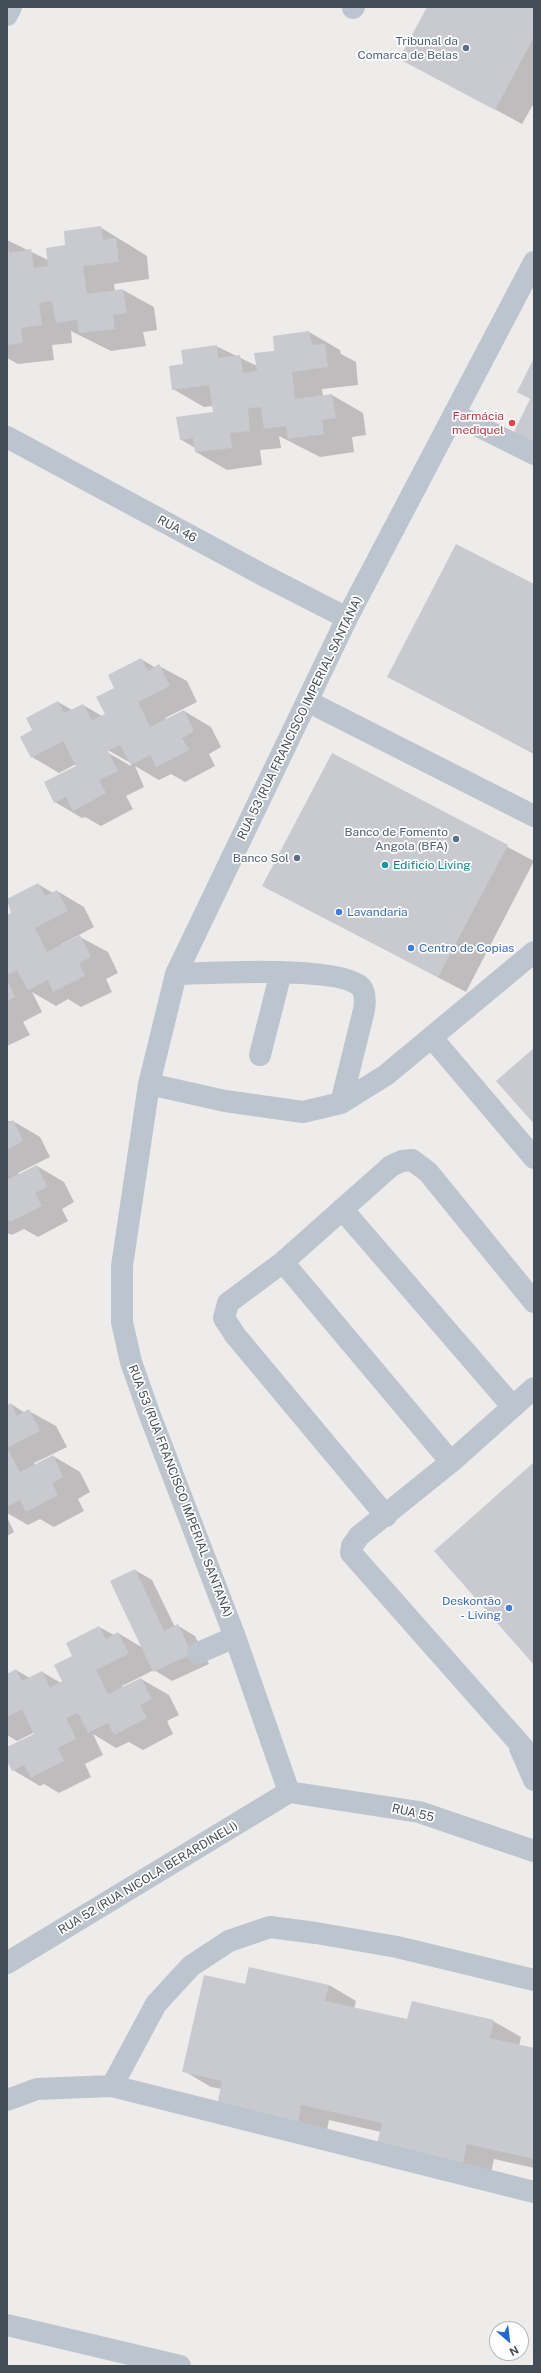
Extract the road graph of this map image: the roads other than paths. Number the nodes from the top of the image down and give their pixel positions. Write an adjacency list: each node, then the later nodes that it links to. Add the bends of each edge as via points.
1 (11, 7): 2 (street)
2 (7, 15)
3 (534, 262): 4 (street, RUA 53 (RUA FRANCISCO IMPERIAL SANTANA))
4 (454, 414): 6 (street); 7 (street, RUA 53 (RUA FRANCISCO IMPERIAL SANTANA))
5 (7, 437): 7 (street, RUA 46)
6 (534, 454)
7 (347, 618): 8 (street, RUA 53 (RUA FRANCISCO IMPERIAL SANTANA))
8 (307, 701): 9 (street); 12 (street, RUA 53 (RUA FRANCISCO IMPERIAL SANTANA))
9 (534, 816)
10 (534, 952): 13 (street)
11 (281, 972): 12 (street); 14 (street); 16 (street, via 341,977 352,980 362,988 365,998 364,1010)
12 (176, 974): 15 (street, RUA 53 (RUA FRANCISCO IMPERIAL SANTANA))
13 (432, 1038): 16 (street, via 386,1075); 17 (street)
14 (260, 1055)
15 (149, 1084): 16 (street, via 225,1101 303,1112); 25 (street, RUA 53 (RUA FRANCISCO IMPERIAL SANTANA), via 122,1266 122,1322 131,1362 146,1406)
16 (341, 1103)
17 (534, 1158)
18 (342, 1209): 19 (street); 20 (street, via 391,1166 412,1160 428,1172); 22 (street)
19 (283, 1262): 23 (street); 24 (street, via 228,1303 224,1318 235,1335)
20 (534, 1302)
21 (534, 1388): 22 (street)
22 (513, 1407): 23 (street)
23 (451, 1462): 24 (street)
24 (386, 1516): 27 (street, via 359,1536 352,1546 352,1553)
25 (235, 1637): 26 (street); 30 (street, RUA 53 (RUA FRANCISCO IMPERIAL SANTANA))
26 (198, 1653)
27 (516, 1739): 28 (street); 29 (street)
28 (534, 1760)
29 (534, 1780)
30 (288, 1792): 31 (street, RUA 55, via 419,1812); 32 (street, RUA 52 (RUA NICOLA BERARDINELI))
31 (534, 1851)
32 (7, 1963)
33 (534, 1980): 34 (street, via 397,1948 270,1927 229,1941 191,1966 156,2004)
34 (112, 2086): 35 (street, via 37,2089); 36 (street)
35 (7, 2100)
36 (534, 2192)
37 (7, 2325): 38 (street)
38 (180, 2366)

